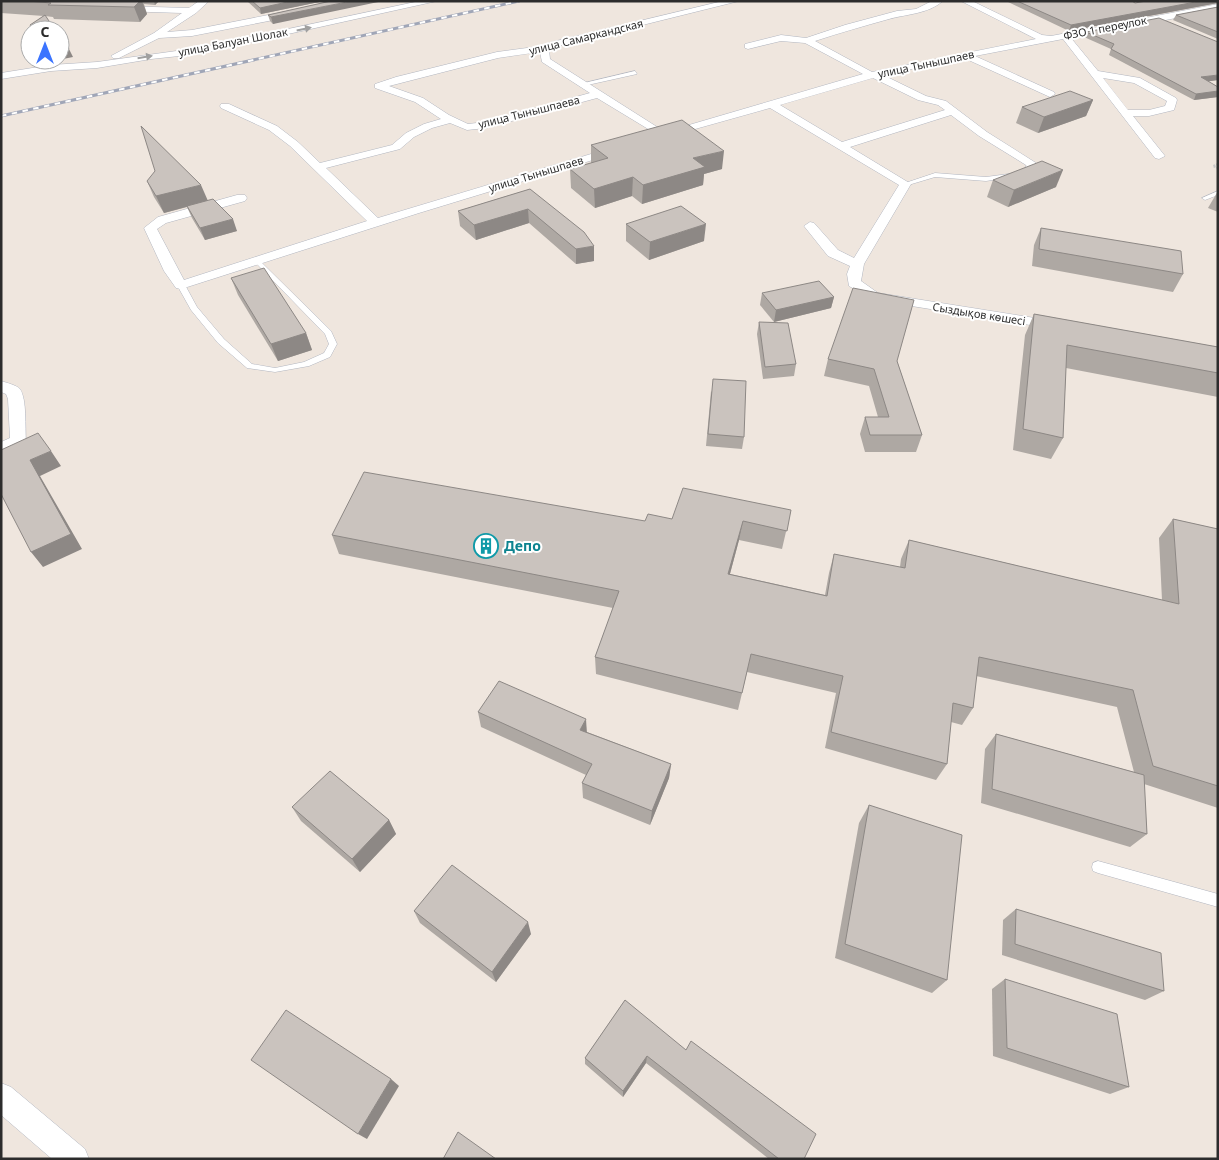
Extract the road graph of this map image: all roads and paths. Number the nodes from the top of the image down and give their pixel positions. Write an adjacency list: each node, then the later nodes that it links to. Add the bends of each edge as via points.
1 (205, 1): 8 (street)
2 (433, 1): 19 (street, улица Балуан Шолак, one-way to 2, via 198,51)
3 (735, 1): 17 (street, улица Самаркандская)
4 (939, 1): 15 (street, via 918,11 848,26)
5 (965, 1): 14 (street, via 1040,37)
6 (1218, 7): 10 (street, ФЗО 1 переулок)
7 (107, 8): 8 (street)
8 (193, 11): 12 (street)
9 (303, 11): 12 (street, via 192,34)
10 (1157, 18): 11 (street, ФЗО 1 переулок); 13 (street, ФЗО 1 переулок)
11 (1174, 26)
12 (157, 35): 19 (street)
13 (1065, 36): 14 (street, ФЗО 1 переулок); 21 (street)
14 (1052, 38): 18 (street, улица Тынышпаев)
15 (807, 41): 16 (street, via 781,38); 22 (street)
16 (748, 46)
17 (544, 49): 24 (street, улица Тынышпаева, via 545,60); 25 (street, улица Самаркандская, via 497,55)
18 (965, 54): 22 (street, улица Тынышпаев); 27 (street)
19 (97, 65): 23 (street, улица Балуан Шолак)
20 (635, 73): 24 (lane)
21 (1095, 74): 31 (street); 31 (street, via 1137,80 1172,100 1170,108)
22 (873, 75): 28 (street, улица Тынышпаев); 30 (street, via 922,98 942,102)
23 (1, 76)
24 (583, 84): 26 (street, улица Тынышпаева)
25 (379, 86): 32 (street, улица Тынышпаева, via 419,100)
26 (599, 94): 32 (street, улица Тынышпаева, via 486,125 467,127); 33 (street, улица Тынышпаева)
27 (1050, 94)
28 (771, 104): 33 (street, улица Тынышпаев); 35 (street)
29 (224, 106): 39 (street, via 273,128)
30 (954, 111): 35 (street); 38 (street, via 983,134)
31 (1126, 114): 37 (street)
32 (450, 120): 39 (street, via 428,126 396,147)
33 (663, 135): 34 (street, улица Тынышпаев)
34 (644, 141)
35 (841, 146): 40 (street)
36 (626, 147): 44 (street, улица Тынышпаев, via 518,184)
37 (1159, 156)
38 (1030, 162): 40 (lane, via 1026,173 986,179 935,176)
39 (318, 167): 44 (street)
40 (905, 184): 47 (street)
41 (1218, 193): 43 (lane)
42 (241, 198): 48 (street, via 162,220 150,228)
43 (1205, 198)
44 (376, 223): 46 (street, улица Тынышпаев)
45 (810, 226): 47 (street, via 833,253)
46 (256, 260): 48 (street, улица Тынышпаев); 48 (lane, via 328,333 333,344 327,355 306,364 275,370 250,366 221,341 194,308)
47 (857, 264): 49 (street, Сыздықов көшесі, via 854,283 874,296)
48 (181, 285)
49 (1068, 328)
50 (7, 388): 51 (street, via 16,398 18,440)
51 (1, 449)
52 (1098, 868): 53 (lane)
53 (1218, 900)
54 (1, 1097): 55 (street)
55 (75, 1159)

